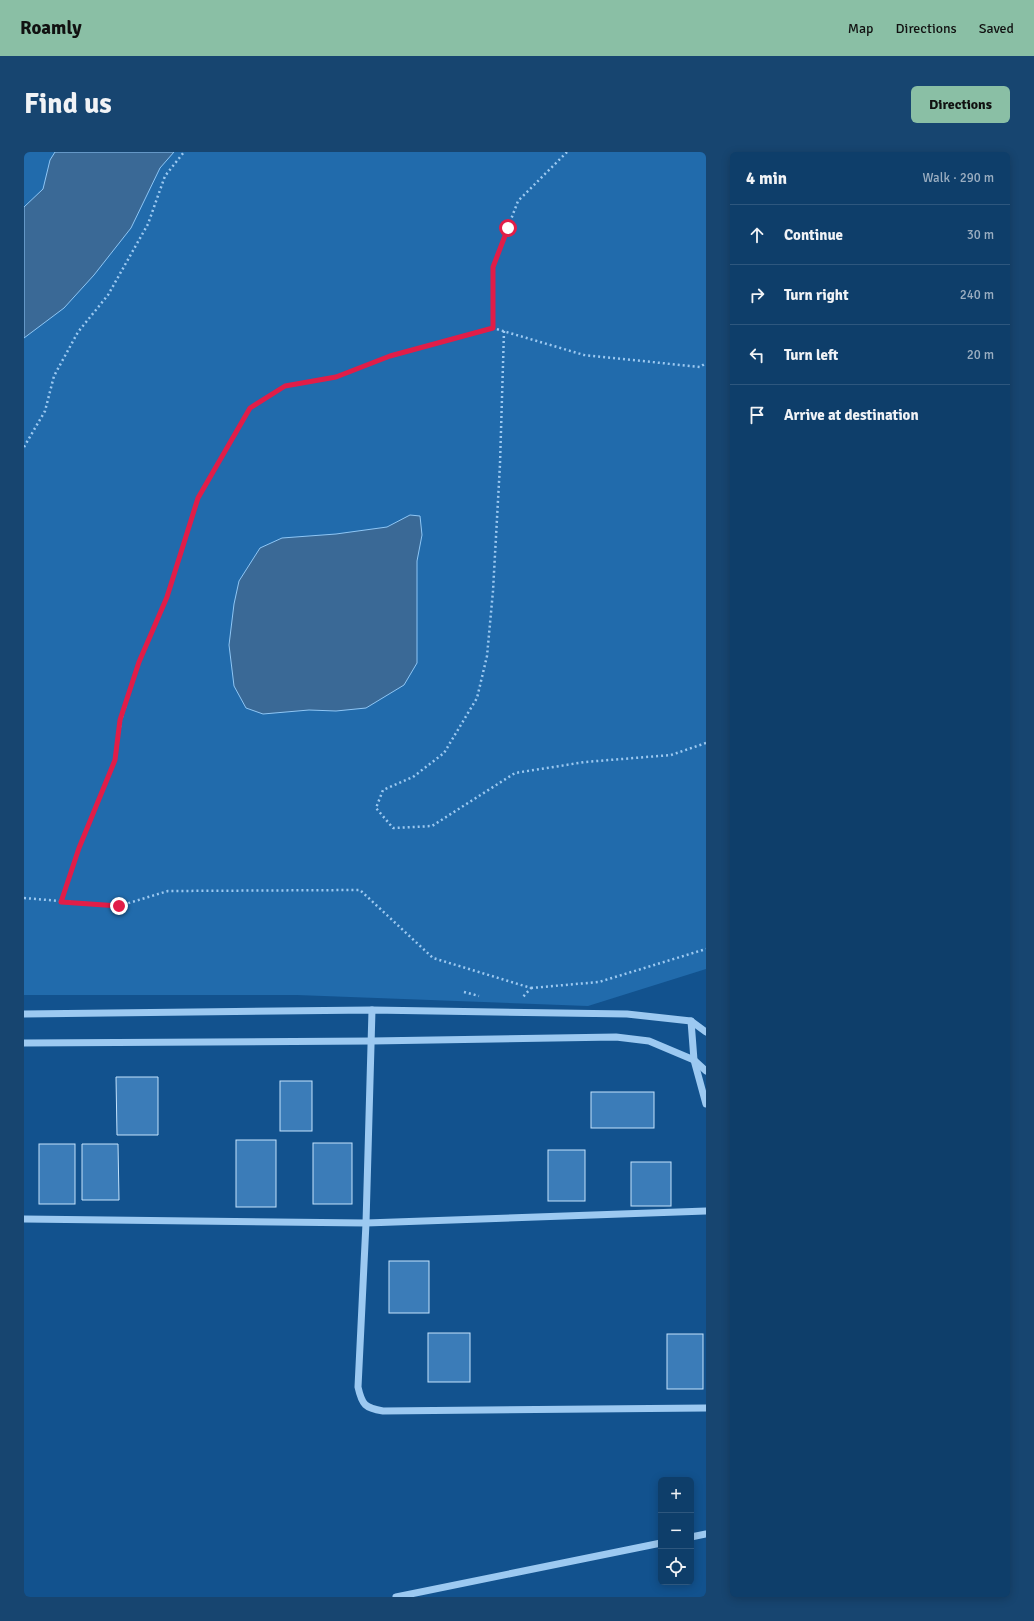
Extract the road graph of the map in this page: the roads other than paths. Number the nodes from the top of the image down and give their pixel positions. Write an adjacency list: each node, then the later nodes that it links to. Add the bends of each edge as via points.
1 (372, 1010): 2 (street); 3 (street, via 627,1014); 5 (street)
2 (24, 1014)
3 (691, 1021): 4 (street); 7 (street)
4 (706, 1032)
5 (372, 1042): 6 (street); 7 (street, via 616,1037 650,1041); 12 (street)
6 (24, 1043)
7 (694, 1060): 8 (street); 9 (street)
8 (706, 1071)
9 (706, 1104)
10 (706, 1211): 12 (street)
11 (24, 1219): 12 (street)
12 (366, 1223): 13 (street, via 358,1387 361,1401 370,1409 383,1411)
13 (706, 1408)
14 (706, 1534): 15 (street)
15 (694, 1536)
16 (658, 1544): 17 (street)
17 (396, 1597)

